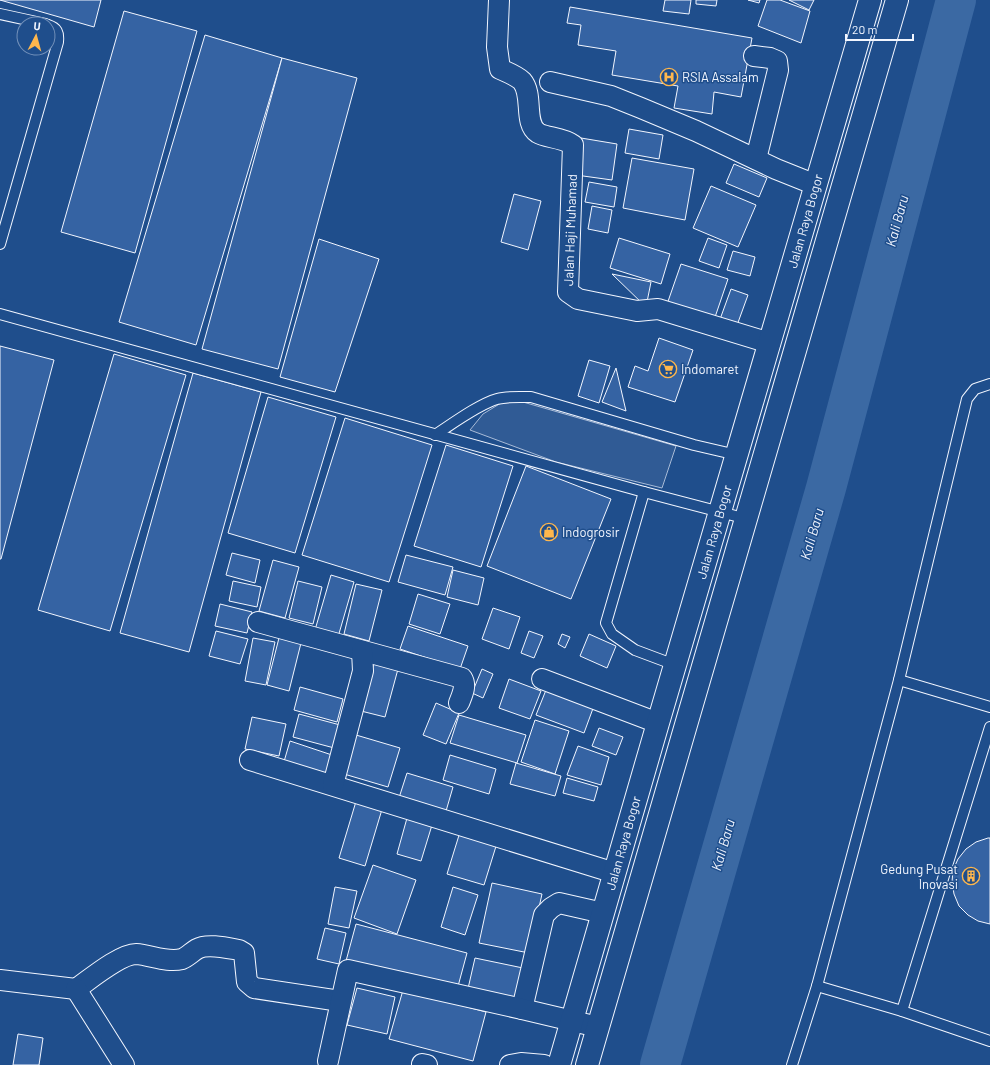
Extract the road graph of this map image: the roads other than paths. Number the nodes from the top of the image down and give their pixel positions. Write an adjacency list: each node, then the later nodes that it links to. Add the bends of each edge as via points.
1 (499, 0): 15 (street, Jalan Haji Muhamad, via 497,47 500,68 522,81 527,91 531,126 538,134 566,140 573,145 568,292 578,299 637,312 658,309)
2 (870, 0): 12 (highway, Jalan Raya Bogor)
3 (898, 0): 21 (highway, Jalan Raya Bogor)
4 (0, 14): 5 (lane)
5 (16, 17)
6 (56, 28): 7 (lane, via 59,34)
7 (56, 49)
8 (54, 56): 13 (lane)
9 (754, 56): 11 (street, via 777,61 778,70)
10 (550, 82): 11 (street, via 612,96 696,131)
11 (756, 160): 12 (street)
12 (816, 185): 15 (highway, Jalan Raya Bogor)
13 (0, 244)
14 (0, 314): 17 (lane)
15 (770, 343): 18 (highway, Jalan Raya Bogor)
16 (989, 382): 26 (lane, via 975,389 967,399)
17 (435, 434): 18 (lane, via 496,400 531,397 694,445); 19 (lane)
18 (737, 455): 20 (highway, Jalan Raya Bogor)
19 (644, 492): 20 (lane); 24 (lane, via 606,623 612,634 635,650)
20 (720, 513): 21 (lane); 24 (highway, Jalan Raya Bogor)
21 (747, 519): 42 (highway, Jalan Raya Bogor)
22 (258, 622): 23 (street)
23 (362, 650): 27 (street, via 462,678 465,682); 32 (street, via 363,671)
24 (675, 665): 29 (highway, Jalan Raya Bogor)
25 (542, 679): 29 (street)
26 (899, 680): 28 (lane); 36 (lane)
27 (459, 703)
28 (990, 707)
29 (658, 723): 33 (highway, Jalan Raya Bogor)
30 (990, 727): 40 (lane)
31 (250, 760): 32 (street)
32 (333, 785): 33 (street)
33 (615, 873): 34 (highway, Jalan Raya Bogor)
34 (603, 913): 39 (street, via 559,903 544,915); 41 (highway, Jalan Raya Bogor)
35 (0, 980): 37 (street)
36 (817, 986): 40 (lane); 50 (lane)
37 (76, 990): 38 (street, via 123,957 135,954 162,959 183,959 205,946 239,950 244,953 247,982 254,988); 45 (street)
38 (340, 1001): 39 (street, via 348,970); 44 (street)
39 (522, 1009): 41 (street)
40 (902, 1011): 43 (lane)
41 (572, 1021): 42 (street); 48 (highway, Jalan Raya Bogor)
42 (598, 1027): 49 (highway, Jalan Raya Bogor)
43 (990, 1041)
44 (328, 1061)
45 (124, 1065)
46 (510, 1065): 47 (street)
47 (544, 1065)
48 (559, 1065)
49 (587, 1065)
50 (792, 1065)

